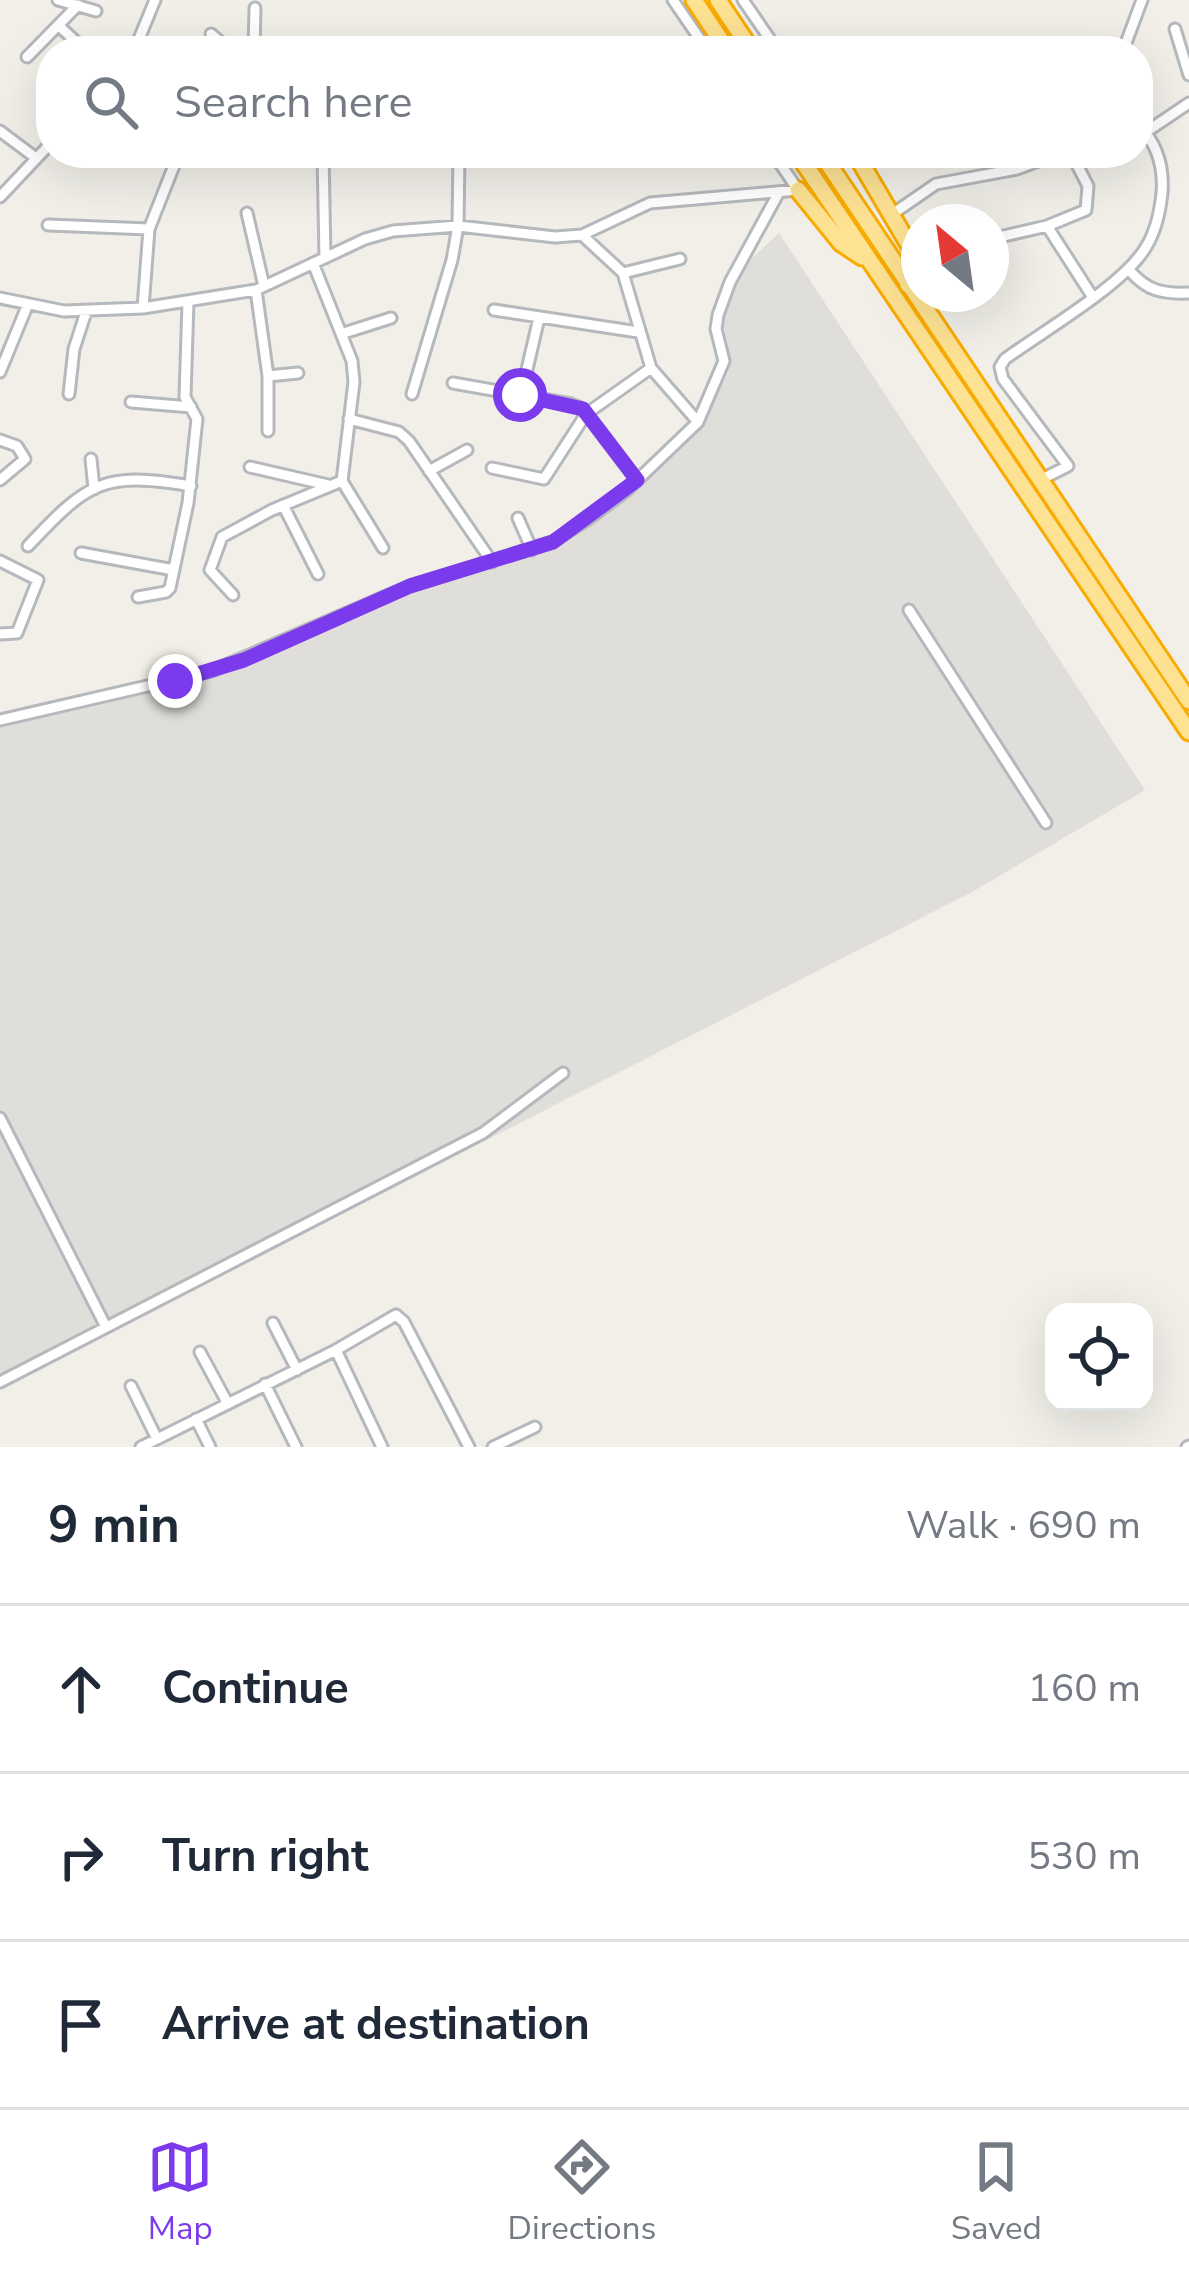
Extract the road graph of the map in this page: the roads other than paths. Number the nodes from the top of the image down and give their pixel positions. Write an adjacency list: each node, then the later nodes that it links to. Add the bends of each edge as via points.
1 (58, 0): 8 (street)
2 (155, 0): 16 (street)
3 (673, 0): 19 (street)
4 (694, 0): 20 (highway)
5 (718, 0): 21 (highway)
6 (743, 0): 22 (street)
7 (1142, 0): 23 (street)
8 (78, 5): 10 (street); 11 (street)
9 (255, 8): 18 (street)
10 (96, 11)
11 (58, 26): 14 (street); 15 (street)
12 (1175, 29): 26 (street)
13 (211, 34): 17 (street)
14 (48, 36)
15 (69, 36)
16 (140, 36)
17 (213, 36)
18 (254, 36)
19 (698, 36)
20 (718, 36)
21 (742, 36)
22 (768, 36)
23 (1129, 36)
24 (36, 48): 25 (street)
25 (27, 57)
26 (1189, 75)
27 (1189, 103): 28 (street)
28 (1153, 122)
29 (0, 131): 31 (street)
30 (1153, 151): 57 (street, via 1163,172 1157,226)
31 (36, 158): 43 (street)
32 (173, 168): 49 (street)
33 (322, 168): 53 (street)
34 (459, 168): 47 (street)
35 (783, 168): 41 (street)
36 (807, 168): 56 (highway)
37 (831, 168): 59 (highway)
38 (864, 168): 45 (highway)
39 (1020, 168): 45 (street, via 936,184)
40 (1079, 168): 48 (street, via 1088,186 1086,210)
41 (798, 190): 42 (street); 56 (highway, via 842,243)
42 (778, 194): 51 (street, via 650,203); 86 (street, via 718,315 724,361)
43 (0, 196)
44 (247, 214): 60 (street)
45 (891, 215): 50 (highway)
46 (48, 226): 49 (street)
47 (458, 226): 51 (street); 53 (street, via 393,231); 80 (street)
48 (1047, 226): 52 (street); 62 (street)
49 (149, 229): 66 (street)
50 (901, 230)
51 (582, 235): 58 (street)
52 (1009, 235)
53 (325, 258): 55 (street)
54 (680, 259): 58 (street)
55 (313, 263): 60 (street); 73 (street)
56 (872, 263): 117 (highway)
57 (1129, 270): 61 (street, via 1158,292); 62 (street)
58 (623, 273): 72 (street)
59 (901, 274)
60 (260, 288): 64 (street); 77 (street)
61 (1189, 293)
62 (1092, 296): 94 (street, via 1000,367 1068,466)
63 (0, 298): 65 (street)
64 (188, 302): 66 (street); 83 (street)
65 (28, 304): 68 (street); 75 (street)
66 (143, 308): 68 (street)
67 (494, 310): 71 (street)
68 (86, 312): 79 (street)
69 (926, 312): 94 (highway)
70 (391, 318): 73 (street)
71 (538, 318): 72 (street); 81 (street)
72 (638, 332): 74 (street)
73 (344, 333): 85 (street, via 354,382)
74 (651, 368): 84 (street); 86 (street)
75 (0, 372)
76 (298, 374): 77 (street)
77 (268, 376): 87 (street)
78 (453, 383): 81 (street)
79 (69, 394)
80 (412, 394)
81 (520, 395): 84 (street)
82 (131, 402): 83 (street)
83 (191, 407): 99 (street, via 197,419)
84 (586, 414): 92 (street, via 544,479); 96 (street)
85 (349, 418): 93 (street, via 399,432); 97 (street)
86 (698, 422): 96 (street)
87 (268, 431)
88 (0, 440): 95 (street, via 25,459)
89 (467, 450): 93 (street)
90 (92, 459): 100 (street)
91 (250, 467): 98 (street)
92 (492, 468)
93 (429, 471): 108 (street)
94 (1040, 479): 115 (highway)
95 (0, 480)
96 (637, 480): 105 (street)
97 (342, 481): 98 (street); 104 (street)
98 (328, 485): 101 (street)
99 (190, 486): 100 (street, via 141,477); 109 (street)
100 (94, 489): 103 (street)
101 (283, 505): 110 (street); 111 (street, via 223,538 209,570)
102 (518, 518): 105 (street)
103 (28, 546)
104 (383, 548)
105 (532, 550): 108 (street)
106 (81, 553): 109 (street)
107 (0, 561): 114 (street, via 38,580 17,633)
108 (492, 562): 116 (street, via 410,586 212,671)
109 (174, 570): 112 (street, via 166,592)
110 (318, 574)
111 (233, 595)
112 (137, 596)
113 (909, 610): 118 (street)
114 (0, 634)
115 (1189, 701)
116 (0, 720)
117 (1189, 732)
118 (1046, 823)
119 (563, 1073): 122 (street, via 483,1133)
120 (0, 1118): 122 (street)
121 (273, 1323): 125 (street)
122 (106, 1327): 126 (street)
123 (337, 1350): 125 (street); 136 (street); 137 (street, via 400,1316)
124 (200, 1352): 129 (street)
125 (297, 1370): 127 (street)
126 (0, 1382)
127 (265, 1384): 129 (street); 135 (street)
128 (131, 1386): 132 (street)
129 (228, 1404): 130 (street)
130 (196, 1419): 132 (street); 134 (street)
131 (536, 1427): 138 (street)
132 (157, 1439): 133 (street)
133 (142, 1447)
134 (209, 1447)
135 (296, 1447)
136 (382, 1447)
137 (469, 1447)
138 (493, 1447)

